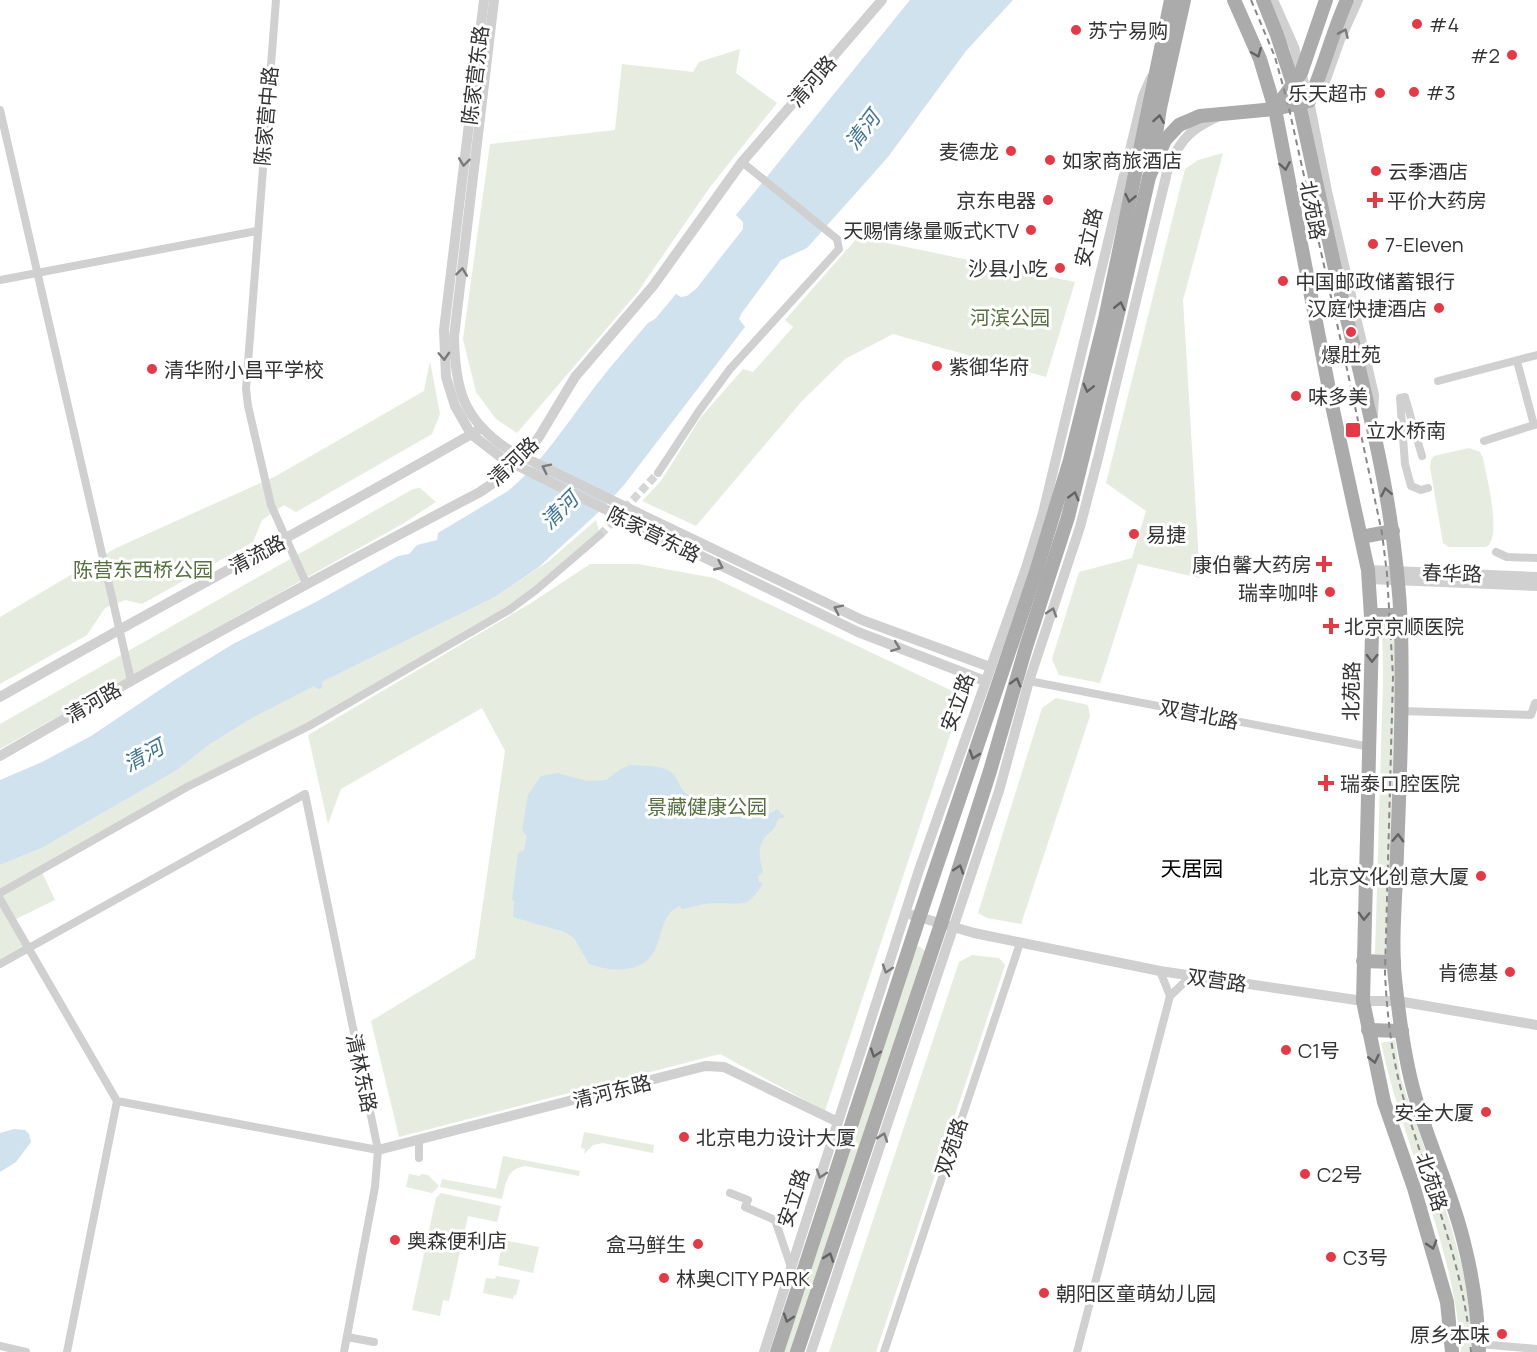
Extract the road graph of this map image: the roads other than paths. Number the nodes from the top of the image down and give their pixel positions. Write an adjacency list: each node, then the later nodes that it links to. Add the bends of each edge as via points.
1 (276, 0): 21 (street, 陈家营中路)
2 (484, 0): 30 (street, 陈家营东路, one-way to 30, via 444,330 446,377 454,406)
3 (494, 0): 29 (street, 陈家营东路, one-way to 3, via 461,395 454,337)
4 (882, 0): 19 (street, 清河路)
5 (1171, 0): 13 (main road, 安立路)
6 (1184, 0): 20 (main road, one-way to 6)
7 (1234, 0): 16 (main road, 北苑路, one-way to 16, via 1260,59)
8 (1263, 0): 27 (main road, 北苑路, bridge, via 1298,99)
9 (1274, 0): 14 (street, 北苑路)
10 (1326, 0): 14 (main road)
11 (1347, 0): 15 (main road)
12 (1359, 0): 15 (street, one-way to 12, via 1325,85)
13 (1159, 58): 51 (street, 安立路, via 1143,96 1043,513); 63 (main road, 安立路, one-way to 63, via 1105,319 1070,460)
14 (1301, 73): 15 (street, 北苑路); 16 (main road)
15 (1309, 101): 16 (main road); 27 (street, 北苑路, via 1374,395)
16 (1275, 109): 18 (main road); 39 (main road, 北苑路, one-way to 39)
17 (0, 110): 22 (street)
18 (1222, 115): 20 (main road, via 1200,116 1179,125 1165,140); 54 (street, one-way to 18, via 1089,492 1169,164 1181,141 1200,125)
19 (742, 162): 34 (street, via 837,239 839,249 730,369); 46 (street, 清河路, via 653,286 575,376 539,437 502,477)
20 (1149, 177): 64 (main road, one-way to 20, via 1026,647 1068,517)
21 (257, 231): 22 (street); 40 (street, 陈家营中路, via 246,389 271,505)
22 (37, 273): 23 (street); 50 (street)
23 (0, 280)
24 (1537, 356): 25 (street)
25 (1517, 361): 26 (street); 28 (street)
26 (1438, 381)
27 (1373, 424): 37 (main road, 北苑路, one-way to 27)
28 (1535, 425): 31 (street)
29 (482, 428): 30 (street, 清流路); 32 (street, 陈家营东路)
30 (471, 434): 32 (street, 陈家营东路); 40 (street, 清流路)
31 (1484, 441)
32 (505, 454): 36 (street, 陈家营东路, bridge)
33 (1422, 456): 35 (street, via 1405,398 1400,398 1405,464 1411,486)
34 (658, 473)
35 (1428, 488)
36 (632, 517): 51 (street, 陈家营东路, one-way to 36, via 862,620); 53 (street, 陈家营东路, one-way to 53, via 858,632)
37 (1392, 531): 39 (main road); 44 (main road, 北苑路)
38 (600, 535): 60 (street, via 509,610 309,726 187,788)
39 (1360, 537): 43 (main road, 北苑路)
40 (285, 539): 46 (street, 陈家营中路); 50 (street, 清流路)
41 (1496, 552): 42 (street, via 1508,557)
42 (1537, 558)
43 (1368, 574): 44 (street, 春华路); 48 (main road, 北苑路)
44 (1398, 575): 45 (street, 春华路); 47 (street, 春华路); 49 (main road, 北苑路)
45 (1537, 577)
46 (306, 583): 52 (street, 清河路)
47 (1537, 586)
48 (1372, 615): 49 (main road); 58 (main road, 北苑路, one-way to 58)
49 (1400, 615): 57 (main road, 北苑路)
50 (118, 629): 52 (street); 55 (street, 清流路)
51 (990, 668): 53 (street, 安立路)
52 (131, 680): 59 (street, 清河路)
53 (985, 681): 62 (street, 安立路)
54 (1029, 681): 58 (street, 双营北路); 64 (street, via 999,791)
55 (0, 697)
56 (1537, 703): 57 (street, via 1531,715)
57 (1400, 711): 68 (main road, 北苑路, one-way to 57)
58 (1370, 747): 67 (main road, 北苑路, one-way to 67)
59 (0, 756)
60 (0, 893)
61 (0, 899): 66 (street)
62 (903, 912): 63 (street, 双营路); 79 (street, 安立路, one-way to 79)
63 (919, 918): 64 (street, 双营路); 94 (main road, 安立路, one-way to 94)
64 (947, 926): 65 (street, 双营路); 95 (main road, one-way to 64); 96 (street, one-way to 64)
65 (1020, 943): 70 (street, 双营路); 97 (street, 双苑路)
66 (30, 948): 69 (street); 78 (street); 81 (street, 清林东路, via 305,794)
67 (1363, 961): 68 (main road); 73 (main road, 北苑路)
68 (1394, 962): 74 (main road, 北苑路)
69 (0, 964)
70 (1160, 971): 71 (street, 双营路); 72 (street)
71 (1191, 976): 72 (street); 73 (street, 双营路)
72 (1170, 996): 98 (street)
73 (1363, 1001): 74 (street, 双营路); 76 (main road, 北苑路)
74 (1398, 1001): 75 (street, 双营路); 77 (main road, 北苑路)
75 (1537, 1025)
76 (1368, 1030): 77 (main road); 99 (main road, 北苑路, one-way to 99, via 1384,1102 1447,1302)
77 (1402, 1031): 88 (main road, 北苑路, via 1415,1095 1464,1241)
78 (117, 1101): 81 (street); 91 (street)
79 (838, 1122): 81 (street, 清河东路, via 724,1067 705,1066); 84 (street, 安立路, one-way to 84)
80 (419, 1145): 82 (street)
81 (378, 1150): 85 (street, 清林东路, via 375,1187)
82 (419, 1158)
83 (730, 1192): 84 (street, via 748,1200 746,1207 775,1220)
84 (791, 1267): 93 (street, 安立路)
85 (347, 1337): 86 (street); 92 (street, 清林东路)
86 (374, 1342)
87 (0, 1347): 90 (street)
88 (1479, 1348): 89 (street)
89 (1537, 1349)
90 (26, 1352)
91 (67, 1352)
92 (344, 1352)
93 (764, 1352)
94 (777, 1352)
95 (797, 1352)
96 (811, 1352)
97 (884, 1352)
98 (1077, 1352)
99 (1452, 1352)

